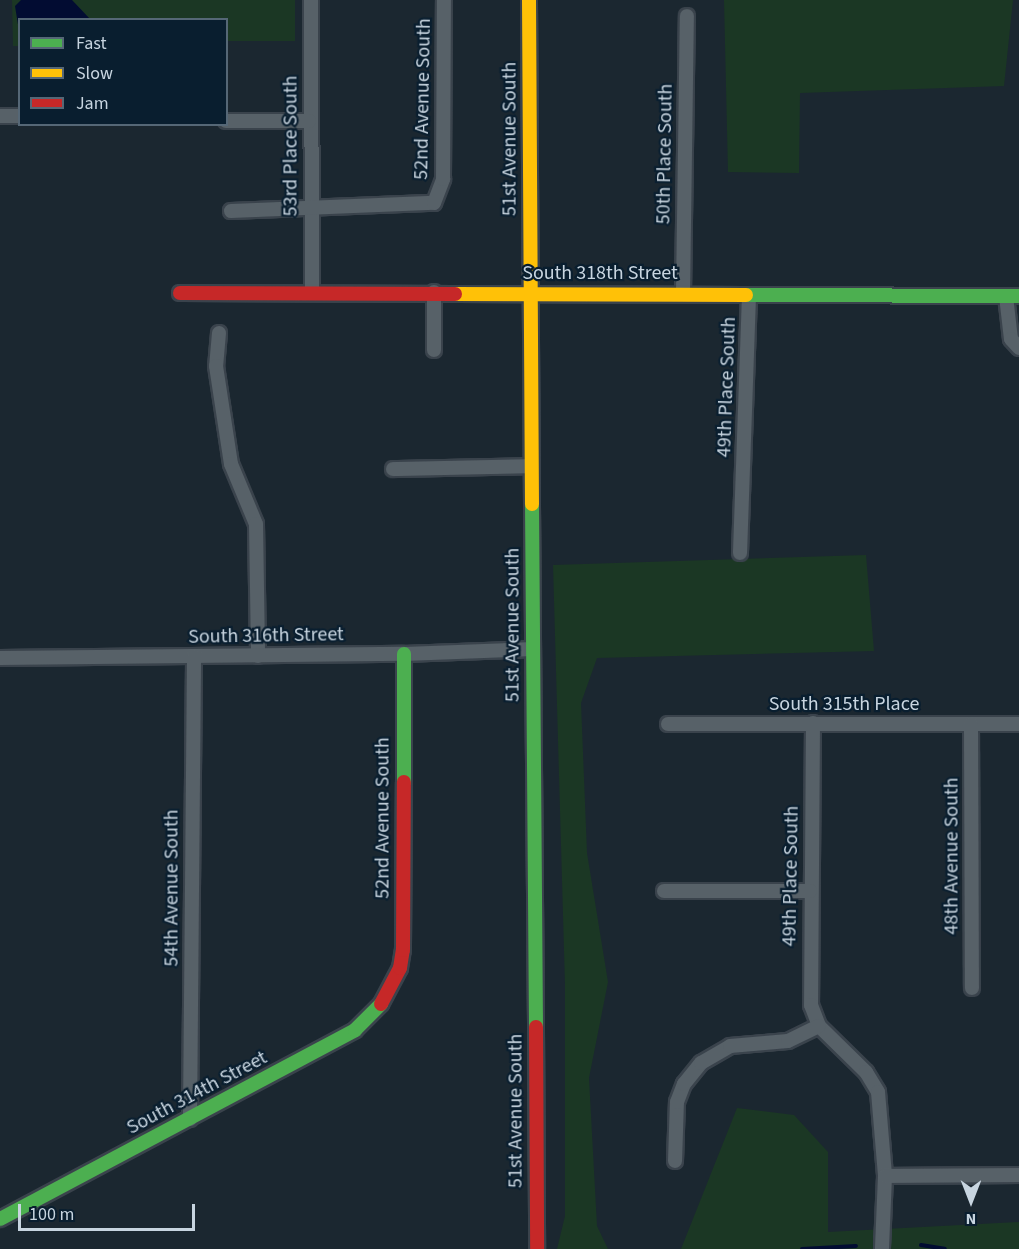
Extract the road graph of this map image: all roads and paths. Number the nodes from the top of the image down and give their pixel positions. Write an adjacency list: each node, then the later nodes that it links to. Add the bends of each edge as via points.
1 (311, 0): 8 (street, 53rd Place South)
2 (444, 0): 9 (street, 52nd Avenue South, via 443,179 439,198 426,206)
3 (529, 0): 13 (street, 51st Avenue South)
4 (687, 16): 15 (street, 50th Place South)
5 (0, 116): 6 (street)
6 (18, 116)
7 (228, 121): 8 (street)
8 (309, 121): 9 (street, 53rd Place South)
9 (311, 209): 10 (street); 11 (street, 53rd Place South)
10 (231, 211)
11 (312, 292): 12 (street, South 318th Street); 14 (street, South 318th Street)
12 (434, 292): 13 (street, South 318th Street); 20 (street)
13 (530, 292): 15 (street, South 318th Street); 21 (street, 51st Avenue South)
14 (180, 293)
15 (682, 293): 16 (street, South 318th Street)
16 (749, 295): 17 (street, South 318th Street); 23 (street, 49th Place South)
17 (1012, 296): 19 (street, via 1011,339)
18 (219, 333): 27 (street, via 216,366 231,464 256,524)
19 (1019, 348)
20 (434, 350)
21 (531, 466): 22 (street); 24 (street, 51st Avenue South)
22 (393, 469)
23 (740, 553)
24 (533, 649): 25 (street, South 316th Street); 43 (street, 51st Avenue South)
25 (404, 654): 27 (street, South 316th Street); 35 (street, 52nd Avenue South, via 403,950)
26 (194, 656): 27 (street, South 316th Street); 28 (street, South 316th Street); 38 (street, 54th Avenue South)
27 (258, 656)
28 (0, 658)
29 (813, 723): 30 (street, South 315th Place); 31 (street, South 315th Place); 34 (street, 49th Place South)
30 (668, 724)
31 (971, 724): 32 (street, South 315th Place); 36 (street, 48th Avenue South)
32 (1019, 724)
33 (664, 891): 34 (street)
34 (810, 891): 37 (street, 49th Place South, via 811,1005)
35 (395, 981): 38 (street, South 314th Street, via 382,1004 355,1030)
36 (972, 988)
37 (819, 1026): 39 (street, via 788,1041 730,1046 701,1063 676,1102); 41 (street, via 866,1072 878,1092)
38 (190, 1119): 42 (street, South 314th Street)
39 (675, 1161)
40 (1019, 1175): 41 (street)
41 (885, 1176): 44 (street)
42 (0, 1219)
43 (537, 1249)
44 (882, 1249)

